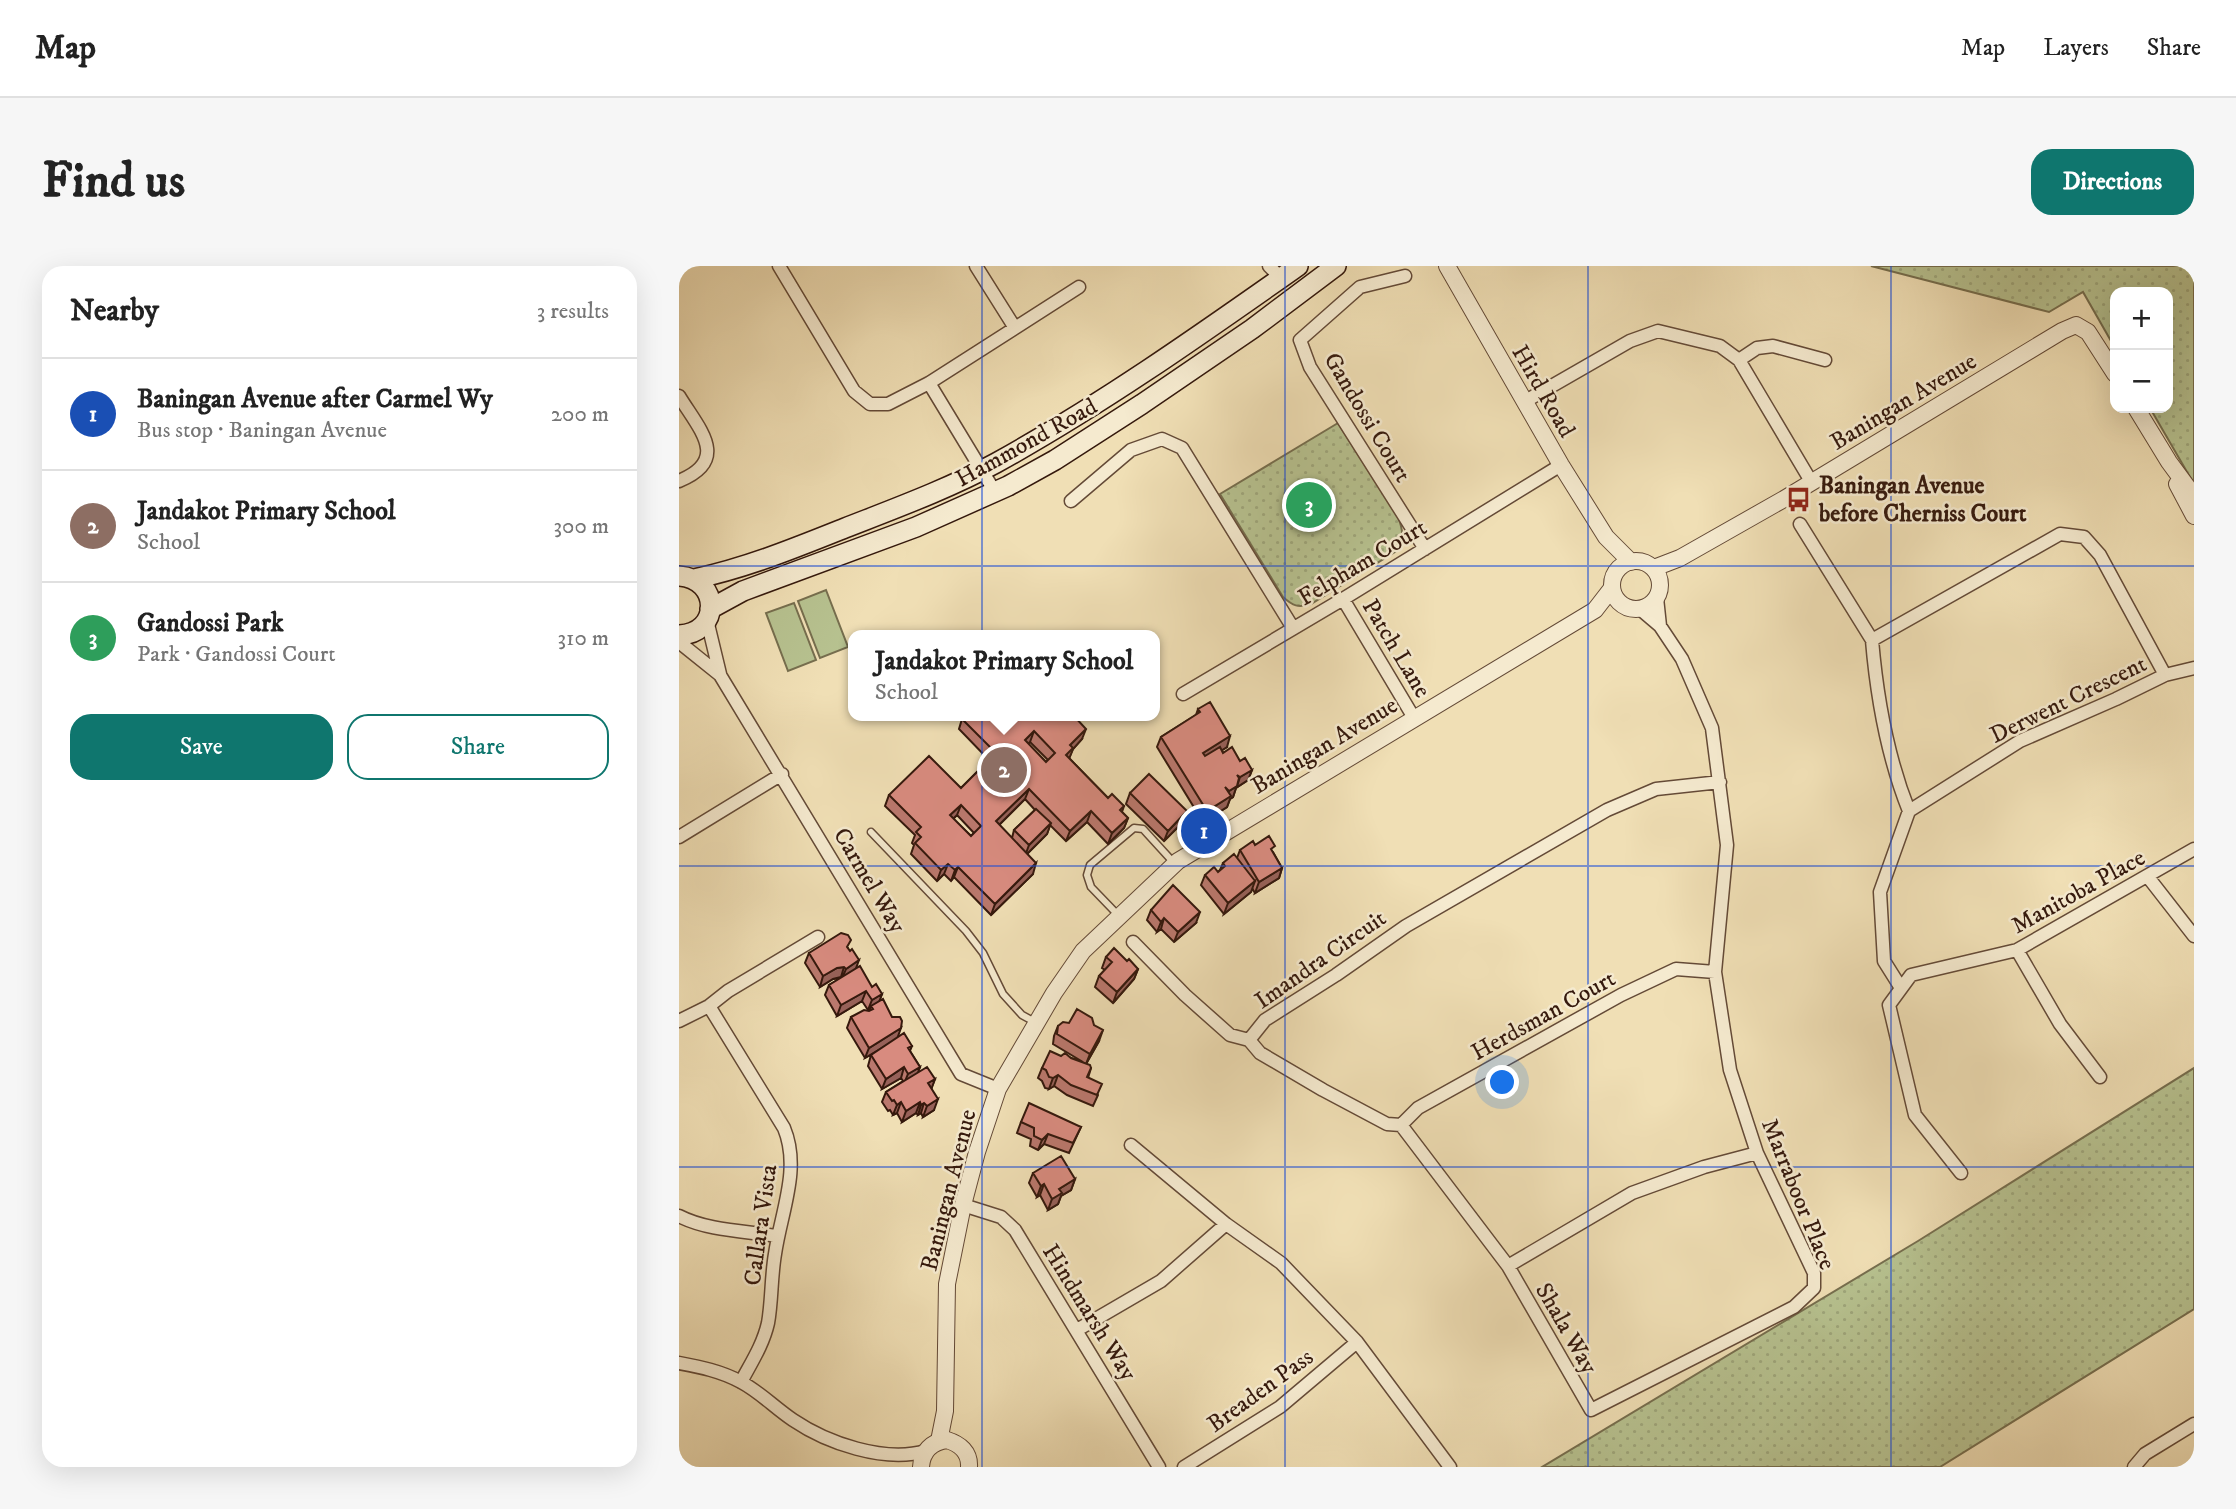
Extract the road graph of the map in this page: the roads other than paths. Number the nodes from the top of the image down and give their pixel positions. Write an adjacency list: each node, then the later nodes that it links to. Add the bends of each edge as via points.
1 (779, 266): 13 (street, via 854,391 870,404 888,404)
2 (977, 266): 9 (street)
3 (1298, 266): 6 (main road, Hammond Road)
4 (1336, 266): 22 (main road, Hammond Road, via 1142,404)
5 (1447, 266): 15 (street, Hird Road)
6 (1275, 272): 19 (main road, Hammond Road, via 1146,371)
7 (1405, 276): 28 (street, Gandossi Court, via 1360,287 1300,340 1310,367)
8 (1079, 287): 9 (street)
9 (1016, 328): 13 (street)
10 (1739, 360): 11 (street, via 1757,348 1773,346); 15 (street, via 1720,346 1658,331 1630,341); 21 (street)
11 (1825, 360)
12 (2110, 366): 21 (street, Baningan Avenue, via 2088,332 2076,325)
13 (929, 383): 19 (street)
14 (679, 396): 20 (street, via 708,444 705,463 696,474)
15 (1524, 402): 18 (street, Hird Road)
16 (2139, 413): 17 (street)
17 (2169, 462): 23 (street); 25 (street)
18 (1561, 465): 27 (street, Hird Road); 28 (street, Felpham Court)
19 (982, 470): 22 (street); 31 (main road, Hammond Road, via 789,551 729,572)
20 (679, 481)
21 (1812, 483): 32 (street, Baningan Avenue, via 1680,558)
22 (995, 492): 37 (main road, Hammond Road, via 916,527 743,591)
23 (2194, 496)
24 (1071, 501): 39 (street, via 1131,450 1162,439 1182,448)
25 (2194, 516)
26 (1800, 524): 41 (street)
27 (1606, 537): 29 (street, Hird Road); 30 (street, Hird Road)
28 (1425, 549): 34 (street, Felpham Court)
29 (1631, 562): 30 (street); 32 (street, via 1639,561)
30 (1616, 571): 33 (street)
31 (685, 575): 37 (main road, via 707,591)
32 (1657, 582): 35 (street, via 1652,604); 38 (street, Marraboor Place)
33 (1612, 588): 35 (street, via 1615,596); 36 (street, Baningan Avenue)
34 (1343, 599): 39 (street, Felpham Court); 47 (street, Patch Lane)
35 (1632, 607): 36 (street, Baningan Avenue); 38 (street, Marraboor Place)
36 (1595, 610): 47 (street, Baningan Avenue)
37 (709, 614): 40 (main road, Hammond Road, via 700,629); 44 (street, Carmel Way)
38 (1660, 626): 49 (street, Marraboor Place, via 1682,659 1712,728)
39 (1293, 628): 46 (street, Felpham Court)
40 (679, 635)
41 (1872, 640): 45 (street, Derwent Crescent, via 2060,534 2084,537 2100,555); 50 (street, via 1892,762)
42 (679, 642): 44 (street, Carmel Way)
43 (2194, 668): 45 (street, Derwent Crescent)
44 (720, 675): 48 (street, Carmel Way)
45 (2165, 675): 50 (street, Derwent Crescent, via 2020,741)
46 (1183, 694)
47 (1414, 718): 54 (street, Baningan Avenue)
48 (782, 774): 52 (street); 68 (street, Carmel Way, via 961,1074)
49 (1720, 782): 61 (street, Marraboor Place, via 1727,845); 66 (street, Imandra Circuit, via 1655,789 1607,810 1406,926 1265,1020)
50 (1909, 811): 62 (street, via 1880,892 1884,961)
51 (871, 832): 65 (lane, via 966,930 1003,994)
52 (679, 838)
53 (2194, 849): 55 (street, Manitoba Place)
54 (1175, 864): 56 (street, Baningan Avenue); 56 (lane, via 1143,830 1134,828 1090,865 1091,887)
55 (2148, 877): 57 (street); 60 (street, Manitoba Place)
56 (1119, 916): 65 (street, Baningan Avenue, via 1083,951)
57 (2194, 936)
58 (818, 937): 63 (street)
59 (1133, 942): 66 (street, via 1230,1035)
60 (2017, 950): 62 (street, Manitoba Place, via 1911,975); 67 (street, via 2060,1024)
61 (1715, 972): 69 (street, Herdsman Court, via 1677,970 1621,995 1418,1108); 71 (street, Marraboor Place, via 1730,1070)
62 (1901, 988): 72 (street, via 1889,1006 1915,1115)
63 (709, 1006): 64 (street); 76 (street, Callara Vista, via 791,1146 792,1170)
64 (679, 1021)
65 (1036, 1023): 68 (street, Baningan Avenue)
66 (1249, 1040): 69 (street, Imandra Circuit, via 1260,1053 1322,1090 1387,1124)
67 (2100, 1077)
68 (998, 1089): 73 (street, Baningan Avenue)
69 (1401, 1125): 77 (street)
70 (1131, 1145): 75 (street)
71 (1757, 1153): 77 (street, via 1632,1193); 82 (street, Marraboor Place, via 1814,1273 1814,1288 1794,1307)
72 (1961, 1173)
73 (963, 1205): 78 (street, Hindmarsh Way, via 1001,1217 1015,1230); 84 (street, Baningan Avenue, via 947,1284 945,1411)
74 (679, 1216): 76 (street)
75 (1226, 1224): 78 (street, via 1161,1281); 79 (street, via 1281,1263)
76 (777, 1236): 81 (street, Callara Vista, via 768,1323)
77 (1508, 1266): 82 (street, Shala Way)
78 (1077, 1329): 88 (street, Hindmarsh Way)
79 (1357, 1342): 89 (street, Breaden Pass, via 1280,1407); 90 (street)
80 (679, 1363): 81 (street)
81 (741, 1382): 85 (street, via 818,1435 847,1446)
82 (1591, 1410)
83 (2194, 1424): 91 (street, via 2145,1454)
84 (940, 1445): 85 (street); 86 (street, via 962,1447); 87 (street, Baningan Avenue)
85 (902, 1455): 87 (street)
86 (972, 1465)
87 (921, 1467)
88 (1159, 1467)
89 (1184, 1467)
90 (1450, 1467)
91 (2134, 1467)

